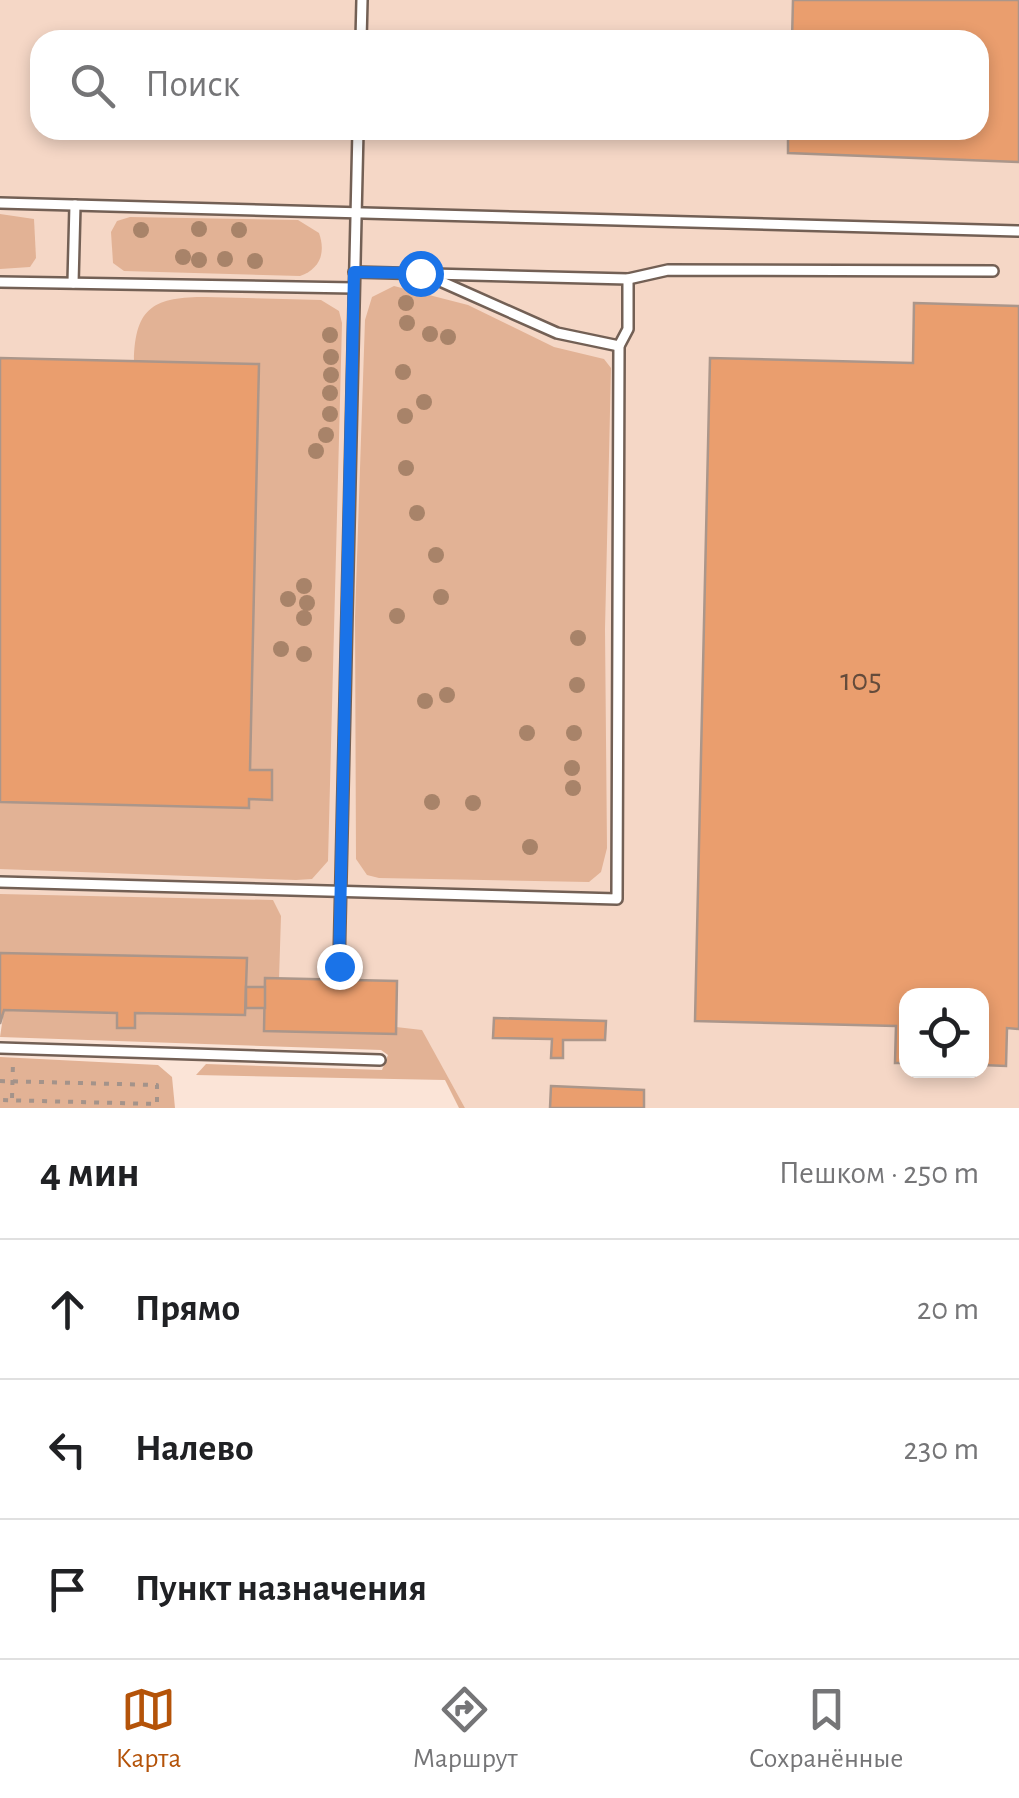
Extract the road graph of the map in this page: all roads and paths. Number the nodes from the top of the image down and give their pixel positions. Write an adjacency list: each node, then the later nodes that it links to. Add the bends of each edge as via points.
1 (362, 0): 2 (lane)
2 (361, 30)
3 (358, 140): 6 (lane)
4 (0, 203): 5 (lane)
5 (75, 205): 6 (lane); 13 (lane)
6 (356, 213): 7 (lane); 9 (lane)
7 (1019, 231)
8 (993, 271): 11 (lane, via 668,270)
9 (354, 272): 10 (lane); 14 (lane)
10 (420, 273): 11 (lane); 15 (lane, via 557,333)
11 (628, 279): 15 (lane, via 628,329)
12 (0, 282): 13 (lane)
13 (74, 283): 14 (lane)
14 (354, 288): 17 (lane)
15 (620, 346): 17 (lane, via 617,898)
16 (0, 882): 17 (lane)
17 (340, 891): 18 (lane)
18 (339, 966)
19 (0, 1048): 20 (lane)
20 (13, 1048): 21 (lane); 23 (path)
21 (380, 1060)
22 (0, 1081): 23 (path)
23 (12, 1081): 25 (path); 25 (path, via 157,1085 157,1104)
24 (0, 1100): 25 (path)
25 (12, 1100)

